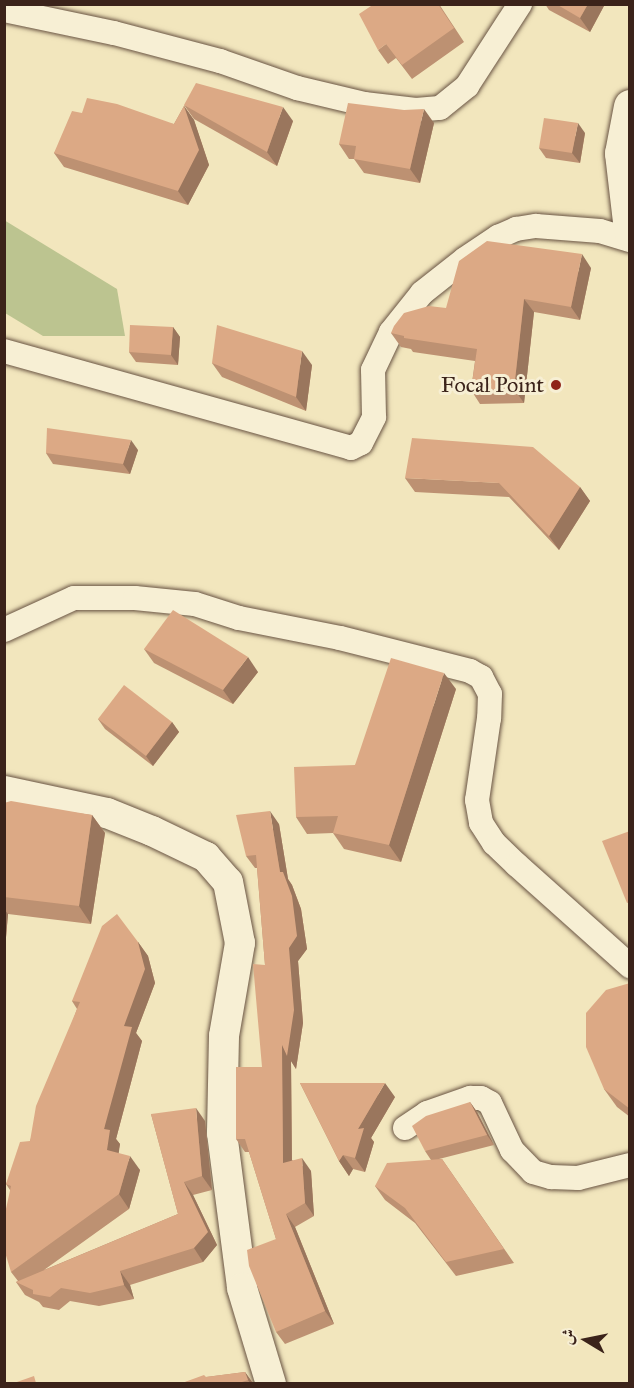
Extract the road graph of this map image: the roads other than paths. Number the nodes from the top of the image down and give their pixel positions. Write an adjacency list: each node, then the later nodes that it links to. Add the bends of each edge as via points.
1 (520, 4): 2 (street, via 466,86 440,108 416,110 364,104 210,58)
2 (4, 10)
3 (630, 106): 4 (main road, via 623,130)
4 (625, 167): 5 (main road)
5 (630, 230)
6 (630, 240): 7 (street, via 600,231 536,226 498,237 465,259 422,293 391,332 373,370 374,417 361,443 351,448)
7 (4, 351)
8 (4, 630): 10 (street, via 74,598 135,598 195,604 482,677 490,694 477,800 482,823 494,843)
9 (4, 791): 13 (street, via 107,813 152,831 206,857 228,882 240,943 225,1036 222,1133 242,1288)
10 (630, 966)
11 (405, 1128): 12 (street, via 428,1113 481,1098 490,1103 512,1150 533,1172 578,1178)
12 (630, 1165)
13 (271, 1383)

